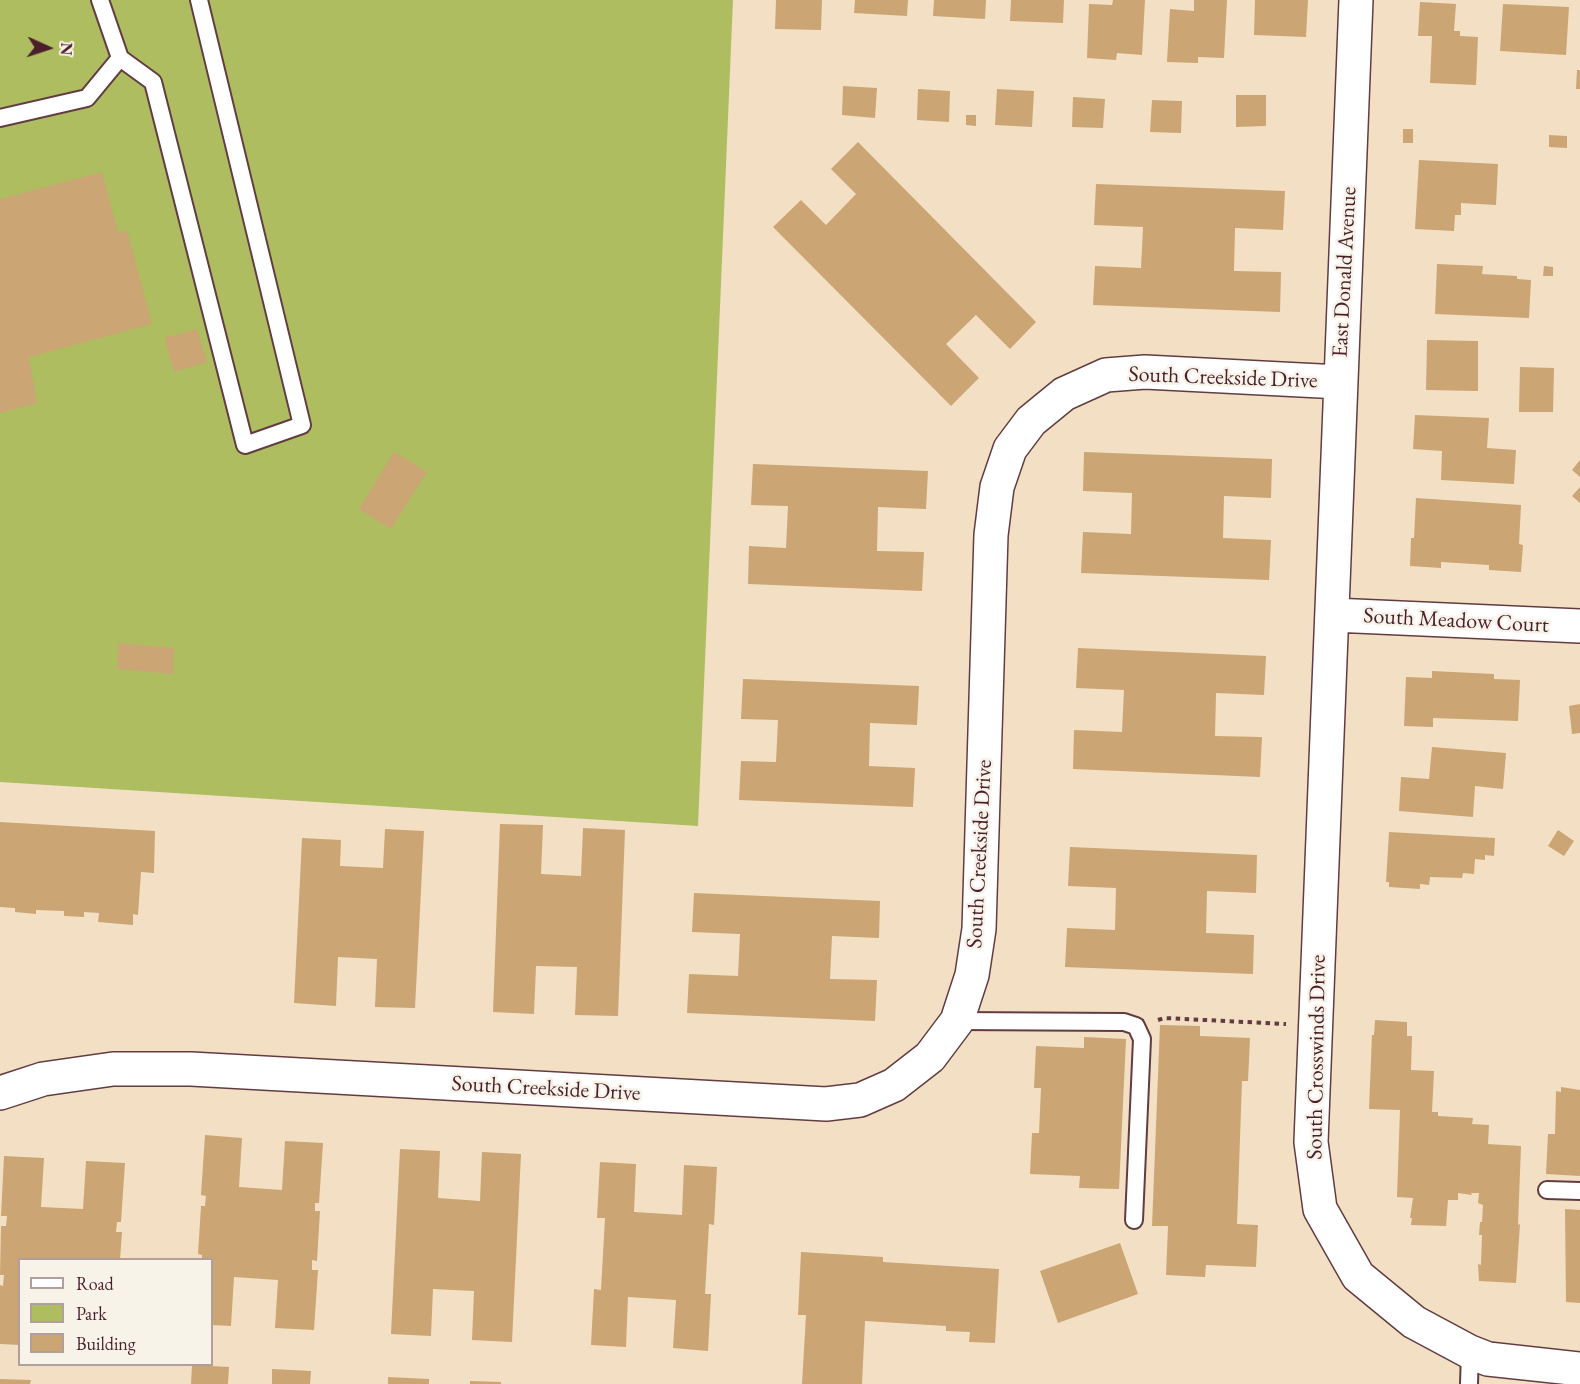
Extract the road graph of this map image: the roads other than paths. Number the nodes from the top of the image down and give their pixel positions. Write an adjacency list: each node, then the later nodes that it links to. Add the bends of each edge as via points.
1 (100, 0): 4 (lane)
2 (199, 0): 4 (lane, via 302,425 245,445 153,82)
3 (1356, 0): 6 (street, East Donald Avenue)
4 (120, 58): 5 (lane, via 87,98)
5 (0, 118)
6 (1340, 382): 7 (street, East Donald Avenue); 9 (street, South Creekside Drive, via 1145,372 1106,375 1064,394 1031,421 1010,449 997,487 992,535 979,929 972,975)
7 (1333, 615): 8 (street, South Meadow Court); 14 (street, South Crosswinds Drive, via 1311,1142 1320,1209 1358,1276)
8 (1580, 626)
9 (957, 1021): 10 (street, South Creekside Drive, via 930,1057 894,1085 860,1100 826,1104 191,1069 113,1069 43,1079); 13 (lane, via 1124,1022 1136,1026 1142,1039)
10 (0, 1093)
11 (1547, 1190): 12 (lane)
12 (1580, 1191)
13 (1134, 1220)
14 (1469, 1368): 15 (street, South Crosswinds Drive, via 1488,1359)
15 (1580, 1369)

